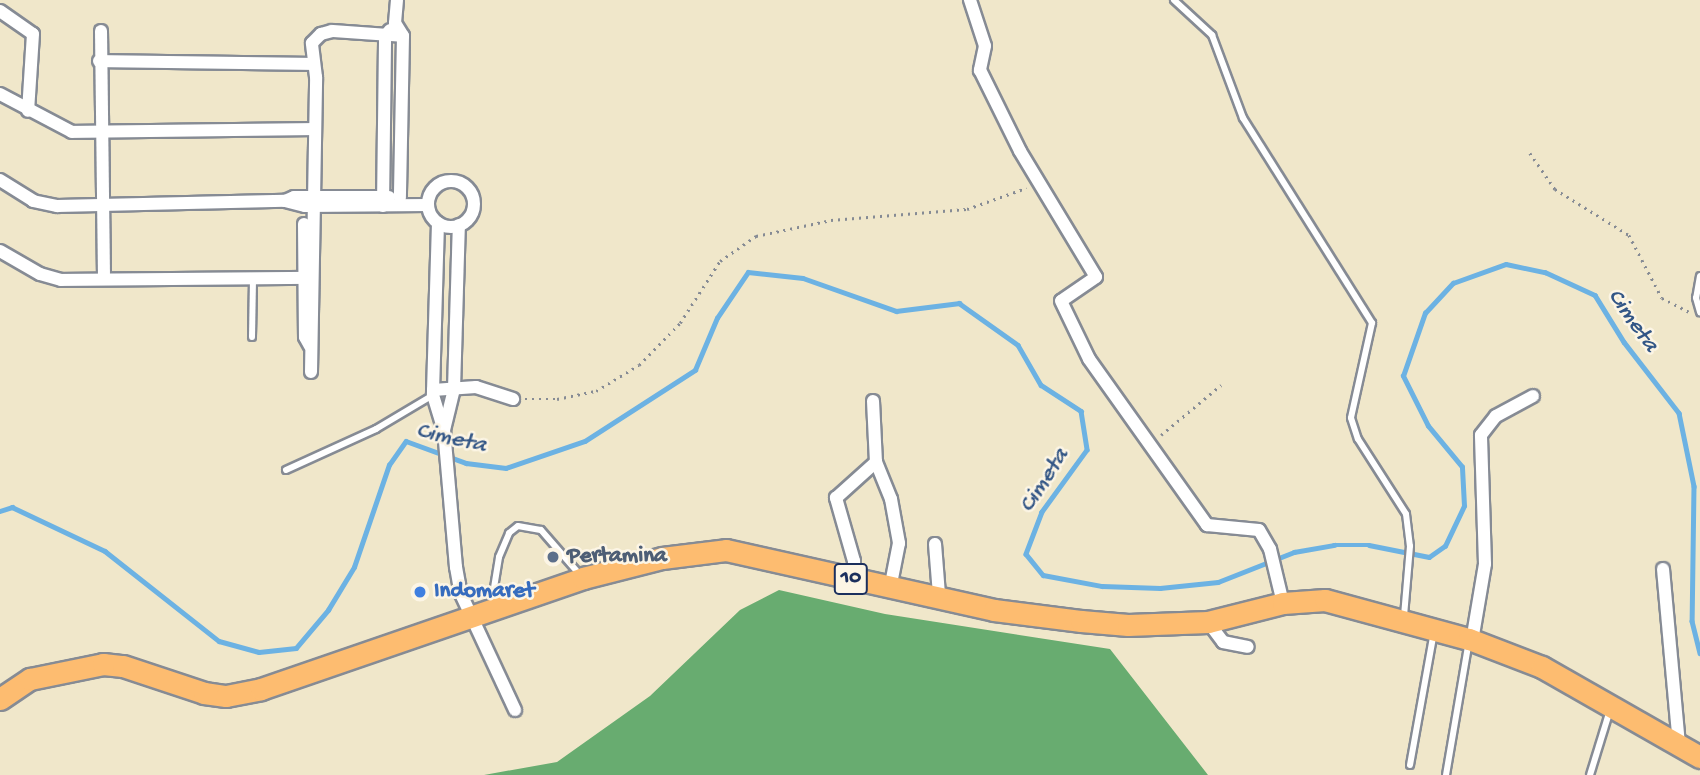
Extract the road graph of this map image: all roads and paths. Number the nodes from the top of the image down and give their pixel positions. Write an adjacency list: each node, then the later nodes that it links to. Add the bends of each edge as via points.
1 (397, 0): 5 (street)
2 (970, 0): 17 (street, via 985,46 980,70)
3 (1174, 0): 52 (lane, via 1212,35 1243,118 1311,233 1364,304 1372,323 1351,418 1358,439 1406,514 1410,546)
4 (0, 11): 12 (street, via 33,34)
5 (395, 23): 7 (street); 8 (street)
6 (101, 31): 9 (street)
7 (385, 36): 8 (street); 10 (street, via 321,34 312,43); 20 (street)
8 (403, 36): 18 (street)
9 (99, 61): 10 (street); 14 (street)
10 (311, 67): 13 (street, via 316,77)
11 (0, 94): 12 (street)
12 (29, 111): 14 (street, via 64,131)
13 (309, 129): 14 (street); 19 (street)
14 (99, 131): 22 (street)
15 (1530, 153): 30 (path, via 1540,174 1555,189 1629,235 1662,298 1684,312)
16 (0, 180): 22 (street, via 42,204)
17 (1038, 183): 37 (path, via 967,209 831,220 756,236 720,261 680,323 639,365 596,391 557,399); 40 (street, via 1096,277 1061,300 1089,359)
18 (400, 198): 20 (street); 21 (street)
19 (308, 201): 20 (street); 22 (street); 28 (street)
20 (383, 202): 21 (street)
21 (428, 202): 23 (street); 24 (street, via 442,183 456,181 468,189 473,209)
22 (101, 206): 29 (street)
23 (438, 223): 24 (street); 35 (street)
24 (459, 225): 34 (street)
25 (0, 251): 29 (street, via 52,278)
26 (1700, 276): 30 (lane, via 1696,298)
27 (254, 277): 28 (street); 29 (street); 31 (lane)
28 (308, 278): 32 (street)
29 (104, 279)
30 (1700, 312)
31 (252, 337)
32 (311, 372)
33 (1221, 385): 40 (path)
34 (454, 389): 35 (street); 37 (street, via 483,388); 39 (street)
35 (433, 392): 39 (street); 42 (lane, via 376,429)
36 (1533, 396): 54 (street, via 1496,416 1481,435 1485,564)
37 (513, 399)
38 (873, 401): 41 (street)
39 (444, 430): 50 (street, via 456,567)
40 (1149, 443): 49 (street, via 1207,525 1259,530 1270,549)
41 (876, 462): 46 (street, via 839,491 836,499 854,561); 47 (street, via 891,499 899,543)
42 (286, 470)
43 (935, 544): 48 (street)
44 (1663, 569): 59 (street)
45 (583, 578): 46 (highway, 10, via 662,558 726,550); 50 (highway, 10); 50 (lane, via 541,530 518,526 509,533)
46 (854, 580): 47 (highway, 10)
47 (890, 589): 48 (highway, 10)
48 (939, 595): 51 (highway, 10, via 994,610 1081,621 1128,625)
49 (1283, 603): 51 (highway, 10); 52 (highway, 10, via 1325,600)
50 (481, 612): 56 (highway, 10, via 309,675 243,693 204,693 123,666 103,664 30,679); 58 (street)
51 (1208, 622): 55 (street, via 1223,642)
52 (1403, 623): 53 (highway, 10)
53 (1434, 631): 54 (highway, 10); 61 (lane)
54 (1471, 640): 57 (highway, 10, via 1542,667); 62 (lane)
55 (1248, 647)
56 (0, 699)
57 (1610, 708): 59 (highway, 10); 63 (lane)
58 (515, 710)
59 (1679, 744): 60 (highway, 10)
60 (1700, 757)
61 (1410, 765)
62 (1446, 775)
63 (1590, 775)

